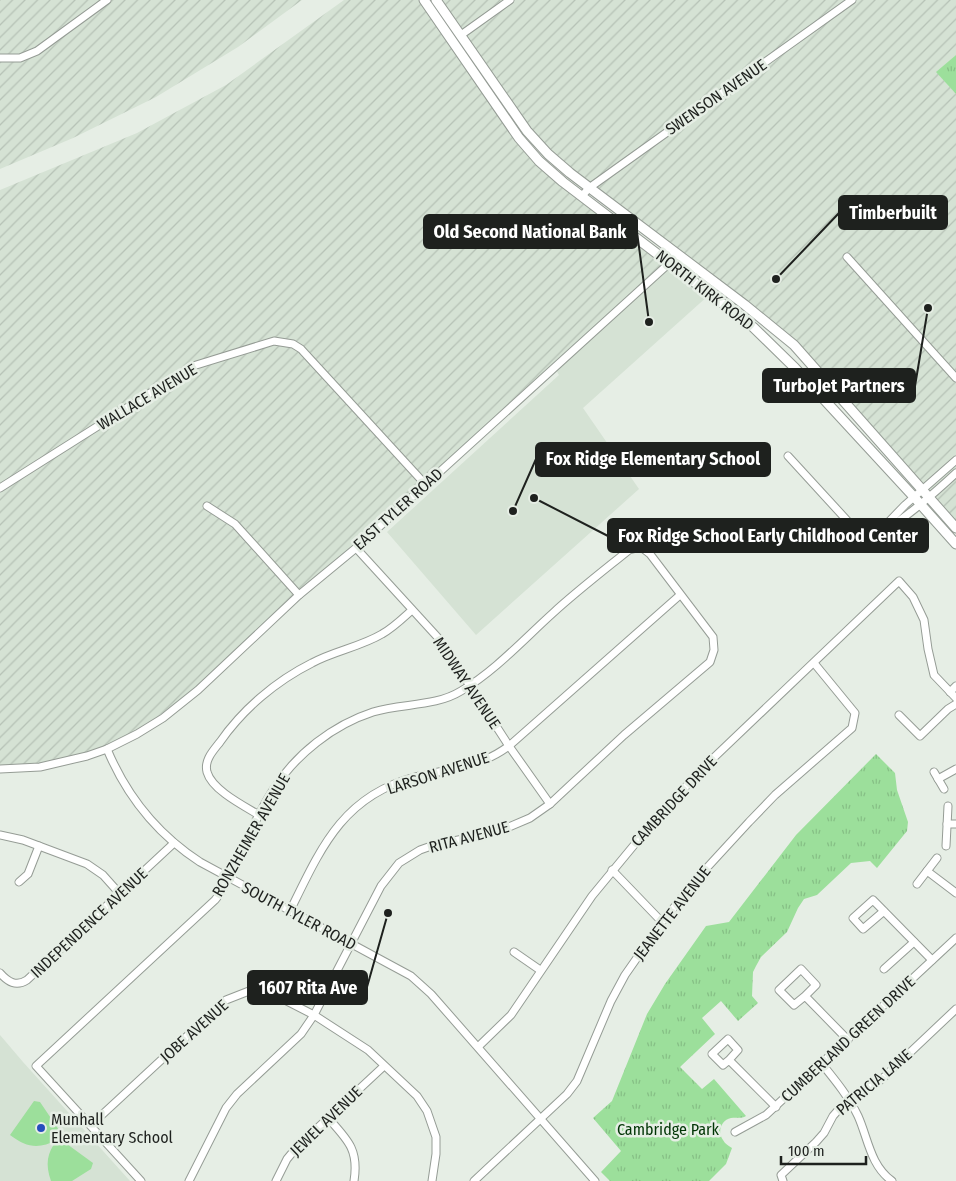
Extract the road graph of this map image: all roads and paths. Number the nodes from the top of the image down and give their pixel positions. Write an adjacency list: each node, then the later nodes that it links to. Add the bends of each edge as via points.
1 (108, 0): 7 (street, via 38,51 20,58)
2 (424, 0): 9 (main road, NORTH KIRK ROAD, via 528,149)
3 (436, 0): 6 (main road, NORTH KIRK ROAD)
4 (510, 0): 6 (street)
5 (852, 0): 8 (street, SWENSON AVENUE)
6 (461, 36): 8 (main road, NORTH KIRK ROAD, via 536,142)
7 (0, 58)
8 (589, 188): 9 (street, SWENSON AVENUE); 10 (main road, NORTH KIRK ROAD)
9 (582, 196): 12 (main road, NORTH KIRK ROAD)
10 (676, 254): 12 (street, EAST TYLER ROAD); 19 (main road, NORTH KIRK ROAD, via 794,346)
11 (847, 257): 13 (street)
12 (670, 262): 17 (street, EAST TYLER ROAD); 20 (main road, NORTH KIRK ROAD, via 754,327)
13 (956, 378)
14 (788, 456): 20 (street, via 861,534 876,535 884,524)
15 (956, 460): 19 (street)
16 (956, 473): 19 (street)
17 (425, 484): 18 (street, WALLACE AVENUE, via 301,349 293,344 274,341 193,366); 24 (street, EAST TYLER ROAD)
18 (0, 488)
19 (925, 494): 20 (street); 22 (main road, NORTH KIRK ROAD)
20 (917, 500): 23 (main road, NORTH KIRK ROAD)
21 (208, 506): 25 (street, via 235,524)
22 (956, 528)
23 (956, 544)
24 (356, 548): 25 (street, EAST TYLER ROAD); 27 (street, MIDWAY AVENUE)
25 (299, 595): 35 (street, EAST TYLER ROAD, via 198,690 163,718)
26 (680, 595): 29 (street, RONZHEIMER AVENUE, via 650,554 641,547 629,550); 34 (street, LARSON AVENUE); 39 (street, RITA AVENUE, via 713,637 710,662)
27 (412, 610): 29 (street, MIDWAY AVENUE, via 441,641); 41 (street, via 382,634 289,676 256,701 227,732 208,758 206,765 211,781 236,802)
28 (814, 663): 30 (street, CAMBRIDGE DRIVE, via 899,581 913,597 924,620 934,675); 49 (street, CAMBRIDGE DRIVE, via 704,766); 58 (street, JEANETTE AVENUE, via 855,713 852,728 775,795 703,872)
29 (469, 686): 34 (street, MIDWAY AVENUE); 41 (street, RONZHEIMER AVENUE, via 448,698 396,706 347,723 306,751 273,790)
30 (953, 689): 31 (street)
31 (956, 698)
32 (956, 704): 33 (street, via 920,736)
33 (899, 715)
34 (509, 746): 39 (street, MIDWAY AVENUE); 56 (street, LARSON AVENUE, via 486,759 415,777 366,799 335,828 322,847)
35 (107, 749): 36 (street, via 57,764); 45 (street, SOUTH TYLER ROAD, via 124,786 138,806)
36 (0, 769)
37 (956, 769): 38 (street, via 936,775)
38 (944, 789)
39 (550, 804): 61 (street, RITA AVENUE, via 512,827 434,845 407,857 381,886)
40 (948, 806): 42 (street)
41 (259, 815): 51 (street, RONZHEIMER AVENUE)
42 (947, 824): 43 (street); 47 (street)
43 (956, 824)
44 (0, 836): 46 (street)
45 (174, 844): 51 (street, SOUTH TYLER ROAD); 55 (street, INDEPENDENCE AVENUE)
46 (39, 846): 52 (street, via 28,874); 55 (street, via 92,867)
47 (946, 846)
48 (937, 858): 50 (street)
49 (612, 870): 58 (street); 65 (street, CAMBRIDGE DRIVE)
50 (927, 870): 53 (street); 54 (street)
51 (229, 878): 56 (street, SOUTH TYLER ROAD); 79 (street, RONZHEIMER AVENUE, via 215,900 36,1066)
52 (19, 882)
53 (917, 884)
54 (956, 893)
55 (120, 894): 66 (street, INDEPENDENCE AVENUE, via 27,980 13,984)
56 (290, 911): 61 (street, SOUTH TYLER ROAD)
57 (884, 911): 60 (street)
58 (662, 922): 78 (street, JEANETTE AVENUE, via 611,1001 577,1081)
59 (956, 938): 63 (street, CUMBERLAND GREEN DRIVE)
60 (914, 942): 63 (street); 64 (street)
61 (351, 944): 69 (street, RITA AVENUE); 71 (street, SOUTH TYLER ROAD, via 410,976 432,994)
62 (514, 952): 65 (street)
63 (932, 960): 70 (street, CUMBERLAND GREEN DRIVE)
64 (884, 969)
65 (540, 970): 71 (street, CAMBRIDGE DRIVE, via 511,1015)
66 (0, 973)
67 (805, 996): 67 (street, via 816,985 801,969 779,990 794,1005); 70 (street)
68 (956, 1009): 75 (street, PATRICIA LANE, via 882,1079)
69 (314, 1015): 74 (street, JOBE AVENUE, via 368,1050); 79 (street, JOBE AVENUE, via 271,993 249,991 236,995 217,1007); 83 (street, RITA AVENUE, via 301,1034 226,1108)
70 (848, 1040): 73 (street, CUMBERLAND GREEN DRIVE)
71 (479, 1046): 78 (street, SOUTH TYLER ROAD)
72 (729, 1060): 76 (street)
73 (822, 1064): 75 (street); 76 (street, CUMBERLAND GREEN DRIVE)
74 (384, 1066): 77 (street, JEWEL AVENUE); 86 (street, JOBE AVENUE, via 417,1096 433,1124 436,1154)
75 (851, 1102): 88 (street, PATRICIA LANE, via 840,1108 824,1133 781,1175); 89 (street, via 875,1160)
76 (776, 1107): 80 (street, CUMBERLAND GREEN DRIVE)
77 (328, 1118): 84 (street, JEWEL AVENUE, via 287,1159); 85 (street, via 352,1148 356,1169)
78 (540, 1119): 81 (street, SOUTH TYLER ROAD); 87 (street, JEANETTE AVENUE)
79 (91, 1125): 82 (street)
80 (735, 1132)
81 (592, 1180)
82 (141, 1181)
83 (189, 1181)
84 (276, 1181)
85 (354, 1181)
86 (432, 1181)
87 (474, 1181)
88 (783, 1181)
89 (892, 1181)

